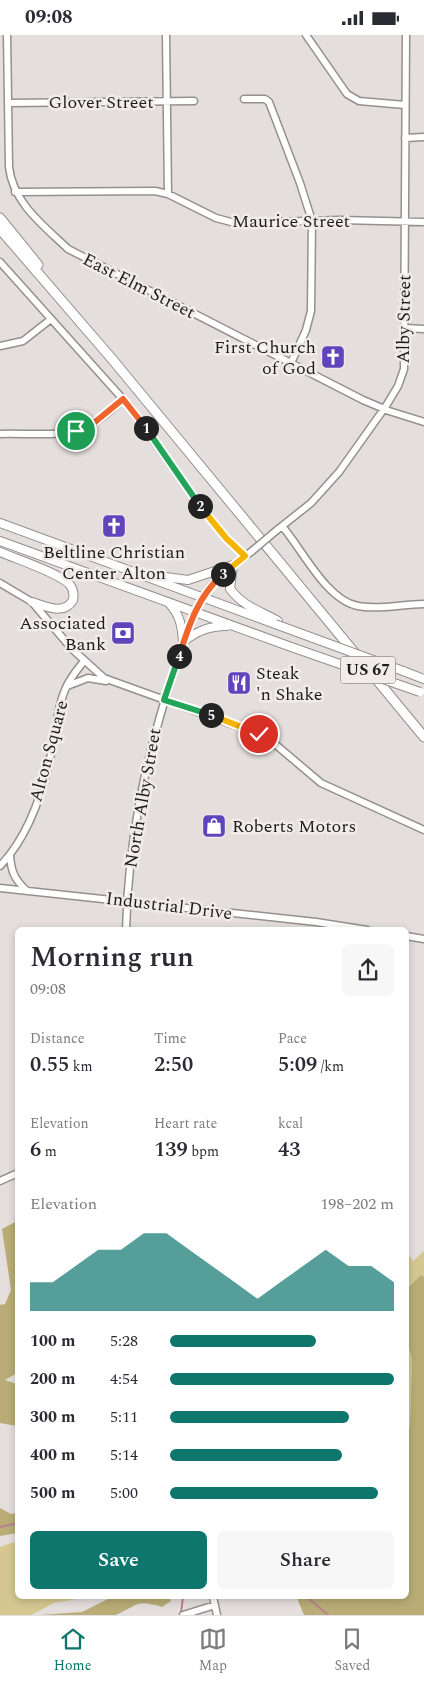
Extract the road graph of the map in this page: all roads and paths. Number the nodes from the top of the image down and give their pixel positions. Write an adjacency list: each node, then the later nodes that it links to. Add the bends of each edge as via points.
1 (7, 35): 8 (street, East Elm Street)
2 (166, 35): 7 (street)
3 (306, 35): 9 (street, via 347,94 359,101)
4 (406, 35): 9 (street, Alby Street)
5 (244, 99): 15 (street, via 265,99 269,102)
6 (194, 101): 7 (street, Glover Street)
7 (168, 102): 8 (street, Glover Street); 13 (street)
8 (8, 103): 12 (street, East Elm Street, via 9,167)
9 (404, 105): 11 (street, Alby Street)
10 (424, 137): 11 (street)
11 (404, 138): 17 (street, Alby Street)
12 (16, 192): 13 (street, Maurice Street, via 135,190); 25 (street, East Elm Street, via 30,212 76,254)
13 (168, 195): 15 (street, Maurice Street, via 227,222)
14 (0, 218): 20 (highway, US 67)
15 (312, 221): 17 (street, Maurice Street); 25 (street, via 311,311)
16 (424, 221): 17 (street, Maurice Street)
17 (405, 222): 22 (street, Alby Street)
18 (0, 229): 20 (highway, US 67)
19 (0, 262): 21 (street)
20 (50, 284): 52 (highway, US 67)
21 (51, 319): 24 (street, via 23,341); 26 (street)
22 (405, 328): 23 (street); 27 (street, Alby Street, via 404,369)
23 (424, 329)
24 (0, 346)
25 (291, 363): 27 (street, East Elm Street)
26 (123, 399): 29 (street, via 82,429); 34 (street, via 210,518)
27 (384, 409): 28 (street, East Elm Street); 31 (street, Alby Street, via 326,488)
28 (424, 422)
29 (0, 434)
30 (0, 523): 36 (main road)
31 (280, 528): 34 (street, Alby Street, bridge); 41 (street, via 328,587 344,601 368,607)
32 (0, 541): 40 (main road)
33 (0, 552): 39 (main road, via 55,576 73,590 73,600 63,609)
34 (245, 556): 35 (street, Alby Street)
35 (233, 565): 36 (main road, via 188,580); 38 (street, Alby Street); 44 (main road, via 230,589 236,597)
36 (142, 574): 38 (main road)
37 (0, 583): 39 (street)
38 (203, 596): 42 (street, Alby Street); 44 (main road, bridge)
39 (32, 602): 46 (street)
40 (168, 602): 42 (main road); 45 (main road, via 182,625)
41 (424, 604)
42 (194, 611): 43 (main road); 45 (street, North Alby Street)
43 (235, 627): 45 (main road, via 214,626 196,632); 50 (main road, bridge)
44 (302, 634): 47 (main road, bridge)
45 (183, 642): 51 (street, North Alby Street)
46 (84, 661): 48 (street); 49 (street, Alton Square)
47 (424, 679)
48 (111, 682): 49 (street, via 88,678); 51 (street)
49 (67, 686): 54 (street, Alton Square, via 44,782 26,827)
50 (422, 692)
51 (164, 700): 53 (street, via 259,734 321,783); 58 (street, North Alby Street, via 138,803)
52 (424, 737)
53 (424, 830)
54 (10, 855): 55 (street, Alton Square); 57 (street, via 13,874)
55 (0, 866)
56 (0, 888): 57 (street, Industrial Drive)
57 (27, 891): 58 (street, Industrial Drive)
58 (127, 903): 59 (street, North Alby Street); 60 (street, Industrial Drive)
59 (126, 927)
60 (348, 927)
61 (409, 936): 62 (street)
62 (424, 939)
63 (15, 1174): 64 (street)
64 (0, 1181)
65 (214, 1599): 66 (street)
66 (215, 1605): 67 (street); 68 (street)
67 (184, 1615)
68 (217, 1615)

